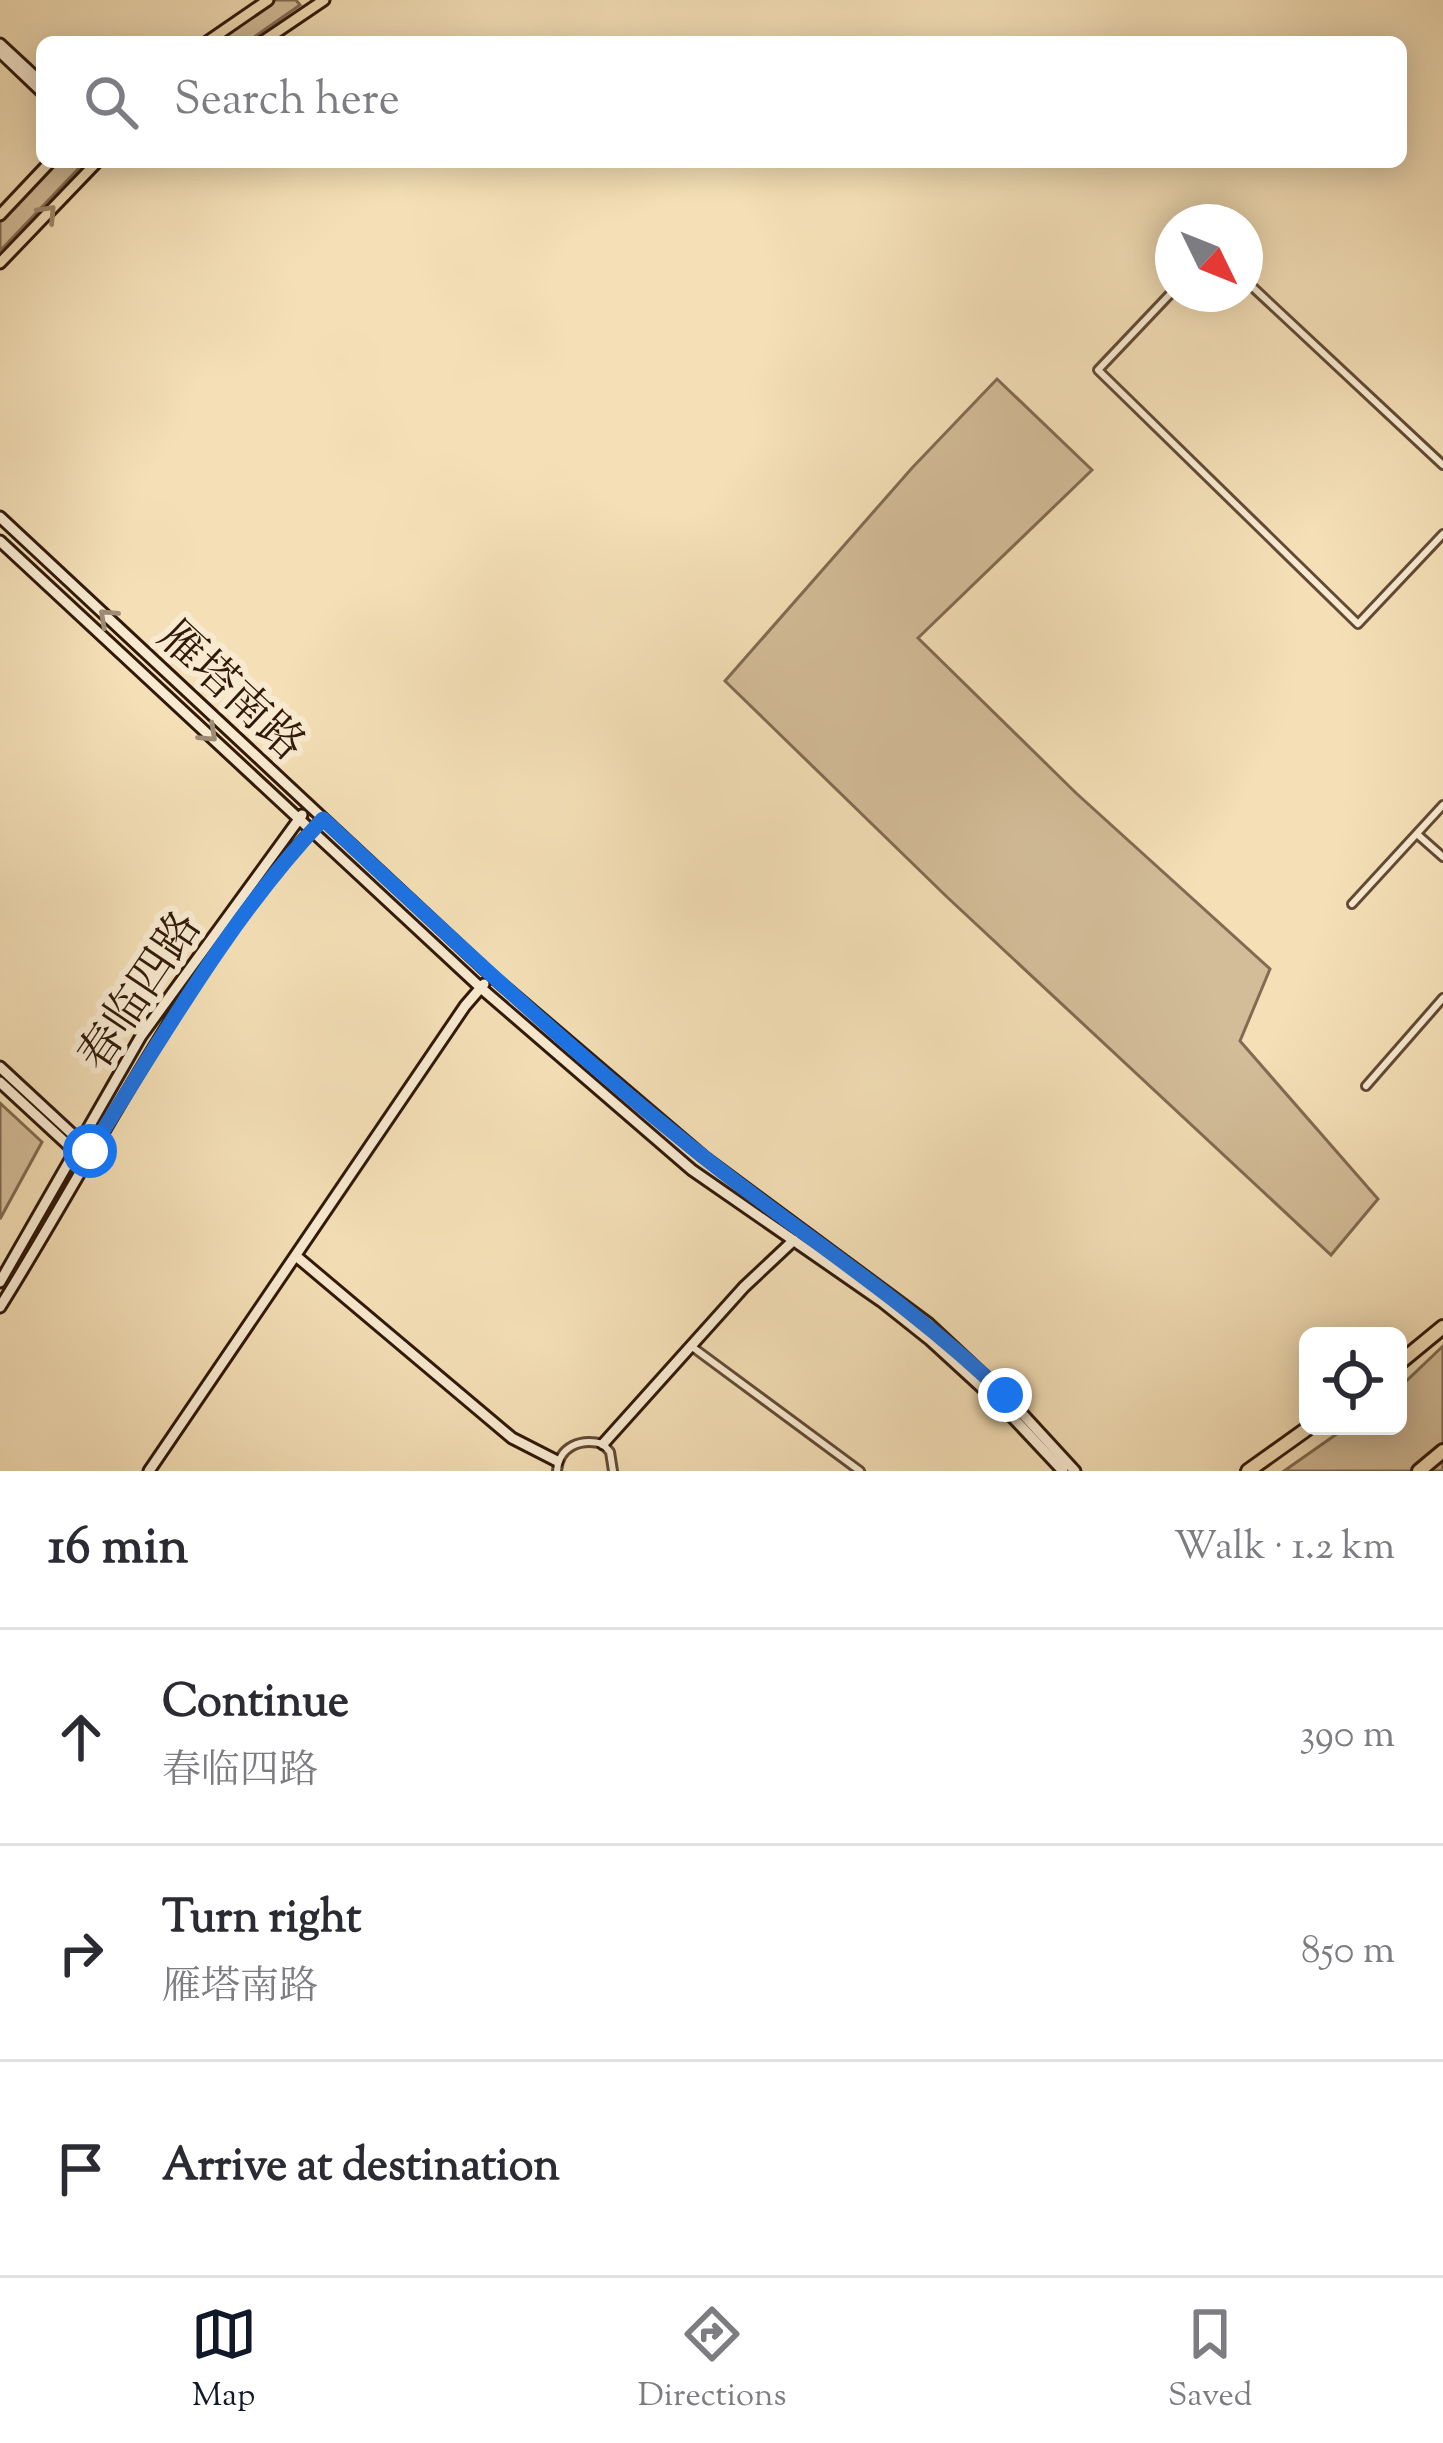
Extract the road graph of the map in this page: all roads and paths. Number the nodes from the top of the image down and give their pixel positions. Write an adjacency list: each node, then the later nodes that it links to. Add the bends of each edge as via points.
1 (268, 0): 3 (main road)
2 (324, 0): 4 (main road)
3 (216, 36)
4 (271, 36)
5 (0, 48): 6 (main road)
6 (36, 81)
7 (44, 168): 9 (main road)
8 (91, 168): 10 (main road, one-way to 8)
9 (0, 214)
10 (0, 263)
11 (1263, 297): 13 (street)
12 (1155, 310): 15 (street, via 1098,370 1358,624)
13 (1443, 464)
14 (0, 517): 17 (main road, 雁塔南路, one-way to 14)
15 (1443, 534)
16 (0, 541): 19 (main road, 雁塔南路, one-way to 19)
17 (310, 806): 19 (main road, 春临四路); 20 (main road, 雁塔南路)
18 (1443, 806): 22 (street)
19 (299, 818): 21 (main road, 雁塔南路); 31 (main road, 春临四路, via 141,1036)
20 (323, 819): 21 (main road, 春临四路); 25 (main road, 雁塔南路)
21 (312, 830): 26 (main road, 雁塔南路); 31 (main road, 春临四路, via 226,938)
22 (1417, 833): 23 (street); 24 (street)
23 (1443, 857)
24 (1352, 904)
25 (492, 976): 26 (main road); 47 (main road, 雁塔南路, via 704,1157 928,1323)
26 (481, 988): 32 (main road, 雁塔南路, via 692,1170); 33 (main road)
27 (1443, 998): 30 (street)
28 (0, 1067): 31 (main road)
29 (0, 1082): 31 (main road)
30 (1366, 1086)
31 (83, 1152): 34 (main road, 春临四路); 35 (main road, 春临四路)
32 (794, 1240): 37 (main road); 46 (main road, 雁塔南路, via 930,1340)
33 (296, 1256): 42 (main road, via 512,1438); 43 (main road)
34 (0, 1282)
35 (0, 1307)
36 (1443, 1328): 38 (highway)
37 (691, 1346): 40 (main road); 45 (street)
38 (1407, 1357)
39 (1299, 1435): 48 (highway)
40 (603, 1444): 42 (street, via 580,1442); 44 (street)
41 (1443, 1451): 49 (highway)
42 (557, 1466)
43 (149, 1471)
44 (613, 1471)
45 (860, 1471)
46 (1063, 1471)
47 (1075, 1471)
48 (1248, 1471)
49 (1419, 1471)

